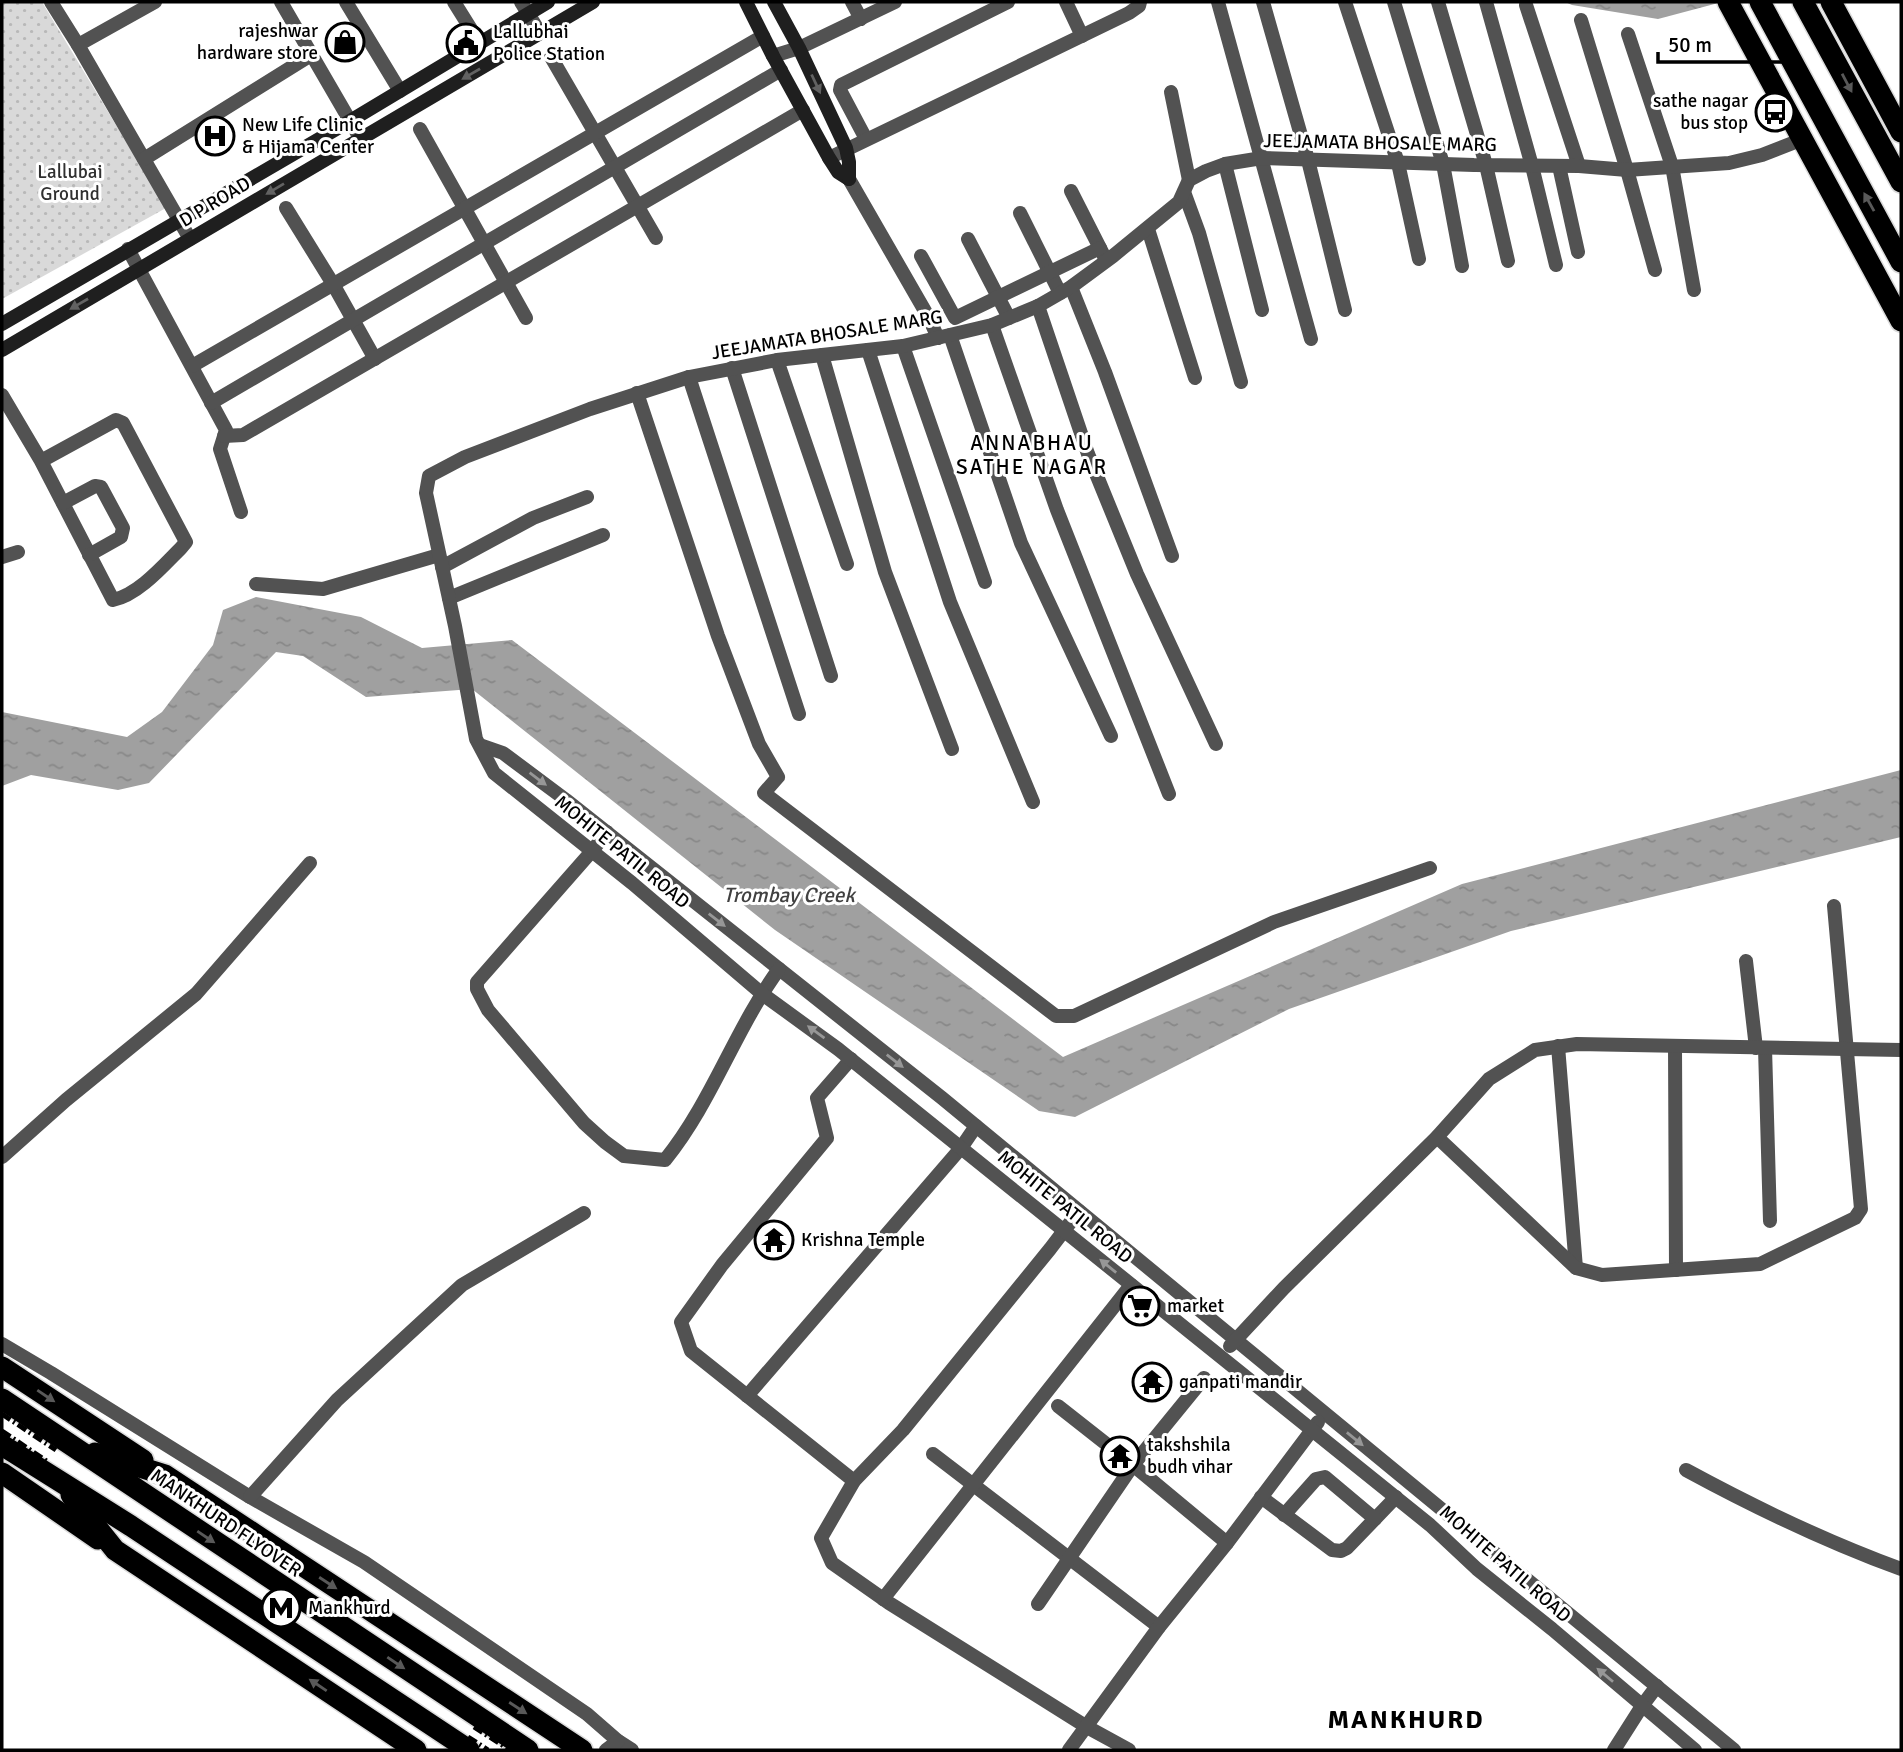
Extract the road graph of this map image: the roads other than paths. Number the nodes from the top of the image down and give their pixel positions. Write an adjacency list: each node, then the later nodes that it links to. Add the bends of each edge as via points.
1 (51, 2): 34 (street)
2 (155, 2): 34 (street)
3 (281, 2): 36 (street)
4 (346, 2): 40 (street)
5 (454, 2): 33 (street)
6 (548, 2): 26 (street, D P ROAD)
7 (593, 2): 29 (street, D P ROAD)
8 (746, 2): 31 (street)
9 (774, 2): 35 (street)
10 (852, 2): 27 (street)
11 (895, 2): 27 (street)
12 (1008, 2): 48 (street, via 841,85)
13 (1066, 2): 32 (street)
14 (1140, 2): 32 (street, via 1129,13)
15 (1218, 2): 52 (street)
16 (1263, 2): 54 (street)
17 (1345, 2): 55 (street)
18 (1394, 2): 57 (street)
19 (1438, 2): 58 (street)
20 (1486, 2): 59 (street)
21 (1728, 2): 49 (highway)
22 (1760, 2): 85 (highway, one-way to 22)
23 (1803, 2): 66 (highway, one-way to 66)
24 (1830, 2): 45 (highway)
25 (1526, 5): 61 (street)
26 (525, 7): 29 (street); 33 (street, D P ROAD)
27 (862, 19): 35 (street)
28 (1581, 20): 64 (street)
29 (540, 33): 47 (street, D P ROAD, one-way to 47)
30 (1628, 34): 62 (street)
31 (763, 36): 37 (street); 46 (street)
32 (1082, 36): 48 (street)
33 (480, 42): 40 (street, D P ROAD)
34 (78, 45): 53 (street)
35 (799, 48): 37 (street); 50 (street, one-way to 50)
36 (311, 55): 43 (street); 53 (street)
37 (773, 56): 39 (street)
38 (551, 57): 46 (street)
39 (781, 70): 42 (street); 63 (street)
40 (400, 91): 43 (street, D P ROAD)
41 (1171, 92): 67 (street)
42 (803, 110): 51 (street); 69 (street)
43 (349, 121): 47 (street); 73 (street, D P ROAD)
44 (420, 129): 71 (street)
45 (1901, 132)
46 (595, 133): 63 (street); 71 (street)
47 (360, 138): 76 (street, D P ROAD, one-way to 76)
48 (866, 139): 50 (street)
49 (1803, 139): 62 (street, JEEJAMATA BHOSALE MARG, via 1729,163); 104 (highway)
50 (846, 148): 51 (street); 65 (street)
51 (829, 158): 65 (street)
52 (1262, 158): 54 (street, JEEJAMATA BHOSALE MARG); 56 (street, JEEJAMATA BHOSALE MARG); 108 (street)
53 (144, 159): 73 (street)
54 (1308, 160): 55 (street, JEEJAMATA BHOSALE MARG); 100 (street)
55 (1398, 163): 57 (street, JEEJAMATA BHOSALE MARG); 83 (street)
56 (1225, 164): 67 (street, JEEJAMATA BHOSALE MARG); 99 (street)
57 (1443, 164): 58 (street, JEEJAMATA BHOSALE MARG); 87 (street)
58 (1486, 165): 59 (street, JEEJAMATA BHOSALE MARG); 84 (street)
59 (1532, 166): 60 (street, JEEJAMATA BHOSALE MARG); 86 (street)
60 (1559, 166): 61 (street, JEEJAMATA BHOSALE MARG); 80 (street)
61 (1579, 166): 64 (street, JEEJAMATA BHOSALE MARG)
62 (1672, 166): 64 (street, JEEJAMATA BHOSALE MARG); 94 (street)
63 (615, 167): 69 (street); 78 (street)
64 (1627, 170): 89 (street)
65 (849, 179): 97 (street)
66 (1901, 183)
67 (1187, 186): 74 (street, JEEJAMATA BHOSALE MARG, via 1179,202); 119 (street)
68 (1071, 191): 81 (street)
69 (638, 206): 75 (street); 91 (street)
70 (286, 208): 92 (street)
71 (464, 208): 78 (street); 92 (street)
72 (1020, 213): 90 (street)
73 (178, 220): 76 (street); 79 (street, D P ROAD)
74 (1149, 229): 81 (street, JEEJAMATA BHOSALE MARG); 118 (street)
75 (656, 238)
76 (190, 239): 88 (street, D P ROAD)
77 (968, 239): 96 (street)
78 (483, 244): 91 (street); 103 (street)
79 (128, 249): 88 (street); 105 (street, D P ROAD)
80 (1578, 252)
81 (1103, 254): 90 (street); 93 (street, JEEJAMATA BHOSALE MARG)
82 (921, 256): 95 (street)
83 (1419, 258)
84 (1508, 261)
85 (1901, 262)
86 (1556, 265)
87 (1462, 266)
88 (140, 268): 110 (street, D P ROAD, one-way to 110); 115 (street)
89 (1655, 270)
90 (1050, 273): 93 (street); 96 (street)
91 (505, 283): 101 (street); 113 (street)
92 (333, 284): 103 (street); 115 (street)
93 (1065, 290): 98 (street, JEEJAMATA BHOSALE MARG); 132 (street, via 1105,372)
94 (1694, 290)
95 (942, 293): 96 (street, via 955,318); 97 (street)
96 (999, 298): 102 (street)
97 (921, 305): 107 (street)
98 (1038, 306): 102 (street, JEEJAMATA BHOSALE MARG); 143 (street, via 1093,466)
99 (1262, 310)
100 (1345, 310)
101 (526, 317)
102 (1009, 318): 106 (street, JEEJAMATA BHOSALE MARG)
103 (353, 319): 113 (street); 122 (street)
104 (1901, 321)
105 (2, 324)
106 (992, 325): 107 (street, JEEJAMATA BHOSALE MARG); 146 (street, via 1057,510)
107 (944, 336): 109 (street, JEEJAMATA BHOSALE MARG); 142 (street, via 1021,542)
108 (1311, 339)
109 (903, 346): 111 (street, JEEJAMATA BHOSALE MARG); 136 (street)
110 (2, 350)
111 (867, 350): 112 (street, JEEJAMATA BHOSALE MARG); 148 (street, via 950,602)
112 (822, 355): 114 (street, JEEJAMATA BHOSALE MARG); 145 (street, via 885,572)
113 (375, 359): 124 (street, via 243,435)
114 (777, 360): 116 (street, JEEJAMATA BHOSALE MARG); 135 (street)
115 (192, 366): 122 (street)
116 (732, 368): 117 (street, JEEJAMATA BHOSALE MARG); 139 (street)
117 (689, 377): 120 (street, JEEJAMATA BHOSALE MARG); 141 (street)
118 (1195, 378)
119 (1241, 382)
120 (637, 393): 134 (street, JEEJAMATA BHOSALE MARG, via 465,457 429,476 426,493); 154 (street, via 718,636 759,744 778,777 764,793 1056,1016 1074,1016 1274,922)
121 (2, 396): 123 (street)
122 (211, 402): 124 (street, via 226,430)
123 (7, 416): 125 (street)
124 (224, 436): 128 (street, via 220,449)
125 (41, 461): 127 (street); 131 (street, via 116,420 123,423 186,542 145,583 113,600)
126 (587, 497): 134 (street)
127 (63, 503): 131 (street); 131 (street, via 94,486 101,487 123,528 121,537)
128 (241, 512)
129 (603, 535): 138 (street)
130 (18, 552): 133 (street)
131 (89, 555)
132 (1172, 556)
133 (2, 557)
134 (440, 561): 137 (street, via 323,589); 138 (street, JEEJAMATA BHOSALE MARG)
135 (847, 564)
136 (985, 582)
137 (256, 584)
138 (449, 598): 140 (street, JEEJAMATA BHOSALE MARG)
139 (831, 676)
140 (468, 694): 144 (street, MOHITE PATIL ROAD)
141 (799, 714)
142 (1111, 736)
143 (1216, 744)
144 (480, 745): 147 (street, one-way to 147, via 503,753); 149 (street, MOHITE PATIL ROAD, via 494,773)
145 (952, 749)
146 (1169, 794)
147 (568, 802): 149 (street); 150 (street)
148 (1033, 802)
149 (553, 820): 151 (street, MOHITE PATIL ROAD)
150 (607, 832): 151 (street); 153 (street)
151 (592, 851): 155 (street, MOHITE PATIL ROAD); 159 (street, via 477,982 477,989 488,1010 605,1142 624,1156 665,1160 684,1136)
152 (310, 863): 171 (street, via 196,995)
153 (647, 864): 155 (street); 158 (street, one-way to 158)
154 (1430, 867)
155 (632, 883): 159 (street, MOHITE PATIL ROAD)
156 (1834, 906): 163 (street)
157 (1746, 961): 162 (street)
158 (779, 969): 159 (street); 166 (street, one-way to 166)
159 (761, 993): 165 (street, MOHITE PATIL ROAD, one-way to 159)
160 (1558, 1046): 161 (street); 169 (street, via 1535,1050 1489,1079); 176 (street)
161 (1675, 1046): 162 (street); 177 (street)
162 (1760, 1048): 163 (street); 174 (street)
163 (1846, 1050): 164 (street); 177 (street, via 1861,1209 1855,1218 1760,1264)
164 (1901, 1050)
165 (851, 1059): 167 (street, MOHITE PATIL ROAD); 184 (street, via 817,1098 828,1138 722,1265 681,1322 691,1351)
166 (933, 1091): 167 (street); 168 (street)
167 (916, 1112): 170 (street, MOHITE PATIL ROAD)
168 (976, 1126): 170 (street); 172 (street)
169 (1437, 1137): 176 (street); 179 (street)
170 (961, 1147): 175 (street, MOHITE PATIL ROAD); 184 (street)
171 (2, 1157)
172 (1079, 1211): 175 (street); 179 (street)
173 (584, 1213): 199 (street, via 462,1285 337,1400)
174 (1770, 1221)
175 (1065, 1231): 178 (street, MOHITE PATIL ROAD, one-way to 175); 197 (street, via 903,1430)
176 (1576, 1268): 177 (street, via 1602,1275)
177 (1676, 1269)
178 (1131, 1284): 181 (street, MOHITE PATIL ROAD); 198 (street)
179 (1236, 1340): 181 (street); 187 (street)
180 (2, 1344): 199 (street)
181 (1220, 1356): 188 (street, MOHITE PATIL ROAD)
182 (2, 1367): 195 (highway, one-way to 195)
183 (1204, 1378): 192 (street)
184 (747, 1396): 197 (street)
185 (2, 1399): 190 (highway)
186 (1058, 1406): 192 (street)
187 (1323, 1413): 188 (street); 202 (street, one-way to 202)
188 (1313, 1430): 200 (street); 201 (street, MOHITE PATIL ROAD)
189 (2, 1445): 196 (highway)
190 (76, 1447): 195 (highway); 221 (highway, MANKHURD FLYOVER, one-way to 221)
191 (933, 1454): 198 (street)
192 (1133, 1465): 206 (street); 208 (street)
193 (1686, 1470): 209 (street, via 1749,1504)
194 (2, 1473): 207 (highway)
195 (166, 1475): 222 (highway, one-way to 222)
196 (58, 1479): 207 (highway); 220 (highway)
197 (854, 1481): 210 (street, via 821,1538 832,1563)
198 (973, 1484): 208 (street); 210 (street)
199 (250, 1497): 218 (street, via 364,1562 587,1714)
200 (1261, 1497): 203 (street); 206 (street)
201 (1396, 1497): 204 (street, MOHITE PATIL ROAD); 205 (street)
202 (1431, 1500): 204 (street); 212 (street)
203 (1284, 1515): 205 (street, via 1332,1550 1341,1551); 205 (street, via 1316,1479 1325,1478)
204 (1419, 1516): 214 (street, MOHITE PATIL ROAD)
205 (1375, 1519)
206 (1227, 1543): 213 (street)
207 (115, 1550): 219 (highway, one-way to 207)
208 (1069, 1558): 211 (street); 213 (street)
209 (1901, 1569)
210 (883, 1599): 217 (street)
211 (1038, 1604)
212 (1566, 1612): 214 (street); 215 (street)
213 (1159, 1627): 217 (street)
214 (1552, 1629): 216 (street, MOHITE PATIL ROAD, one-way to 214)
215 (1657, 1686): 216 (street); 228 (street)
216 (1642, 1706): 226 (street); 227 (street, MOHITE PATIL ROAD)
217 (1087, 1727): 224 (street); 225 (street)
218 (612, 1746): 223 (street)
219 (416, 1750)
220 (469, 1750)
221 (528, 1750)
222 (582, 1750)
223 (632, 1750)
224 (1069, 1750)
225 (1129, 1750)
226 (1615, 1750)
227 (1695, 1750)
228 (1734, 1750)

